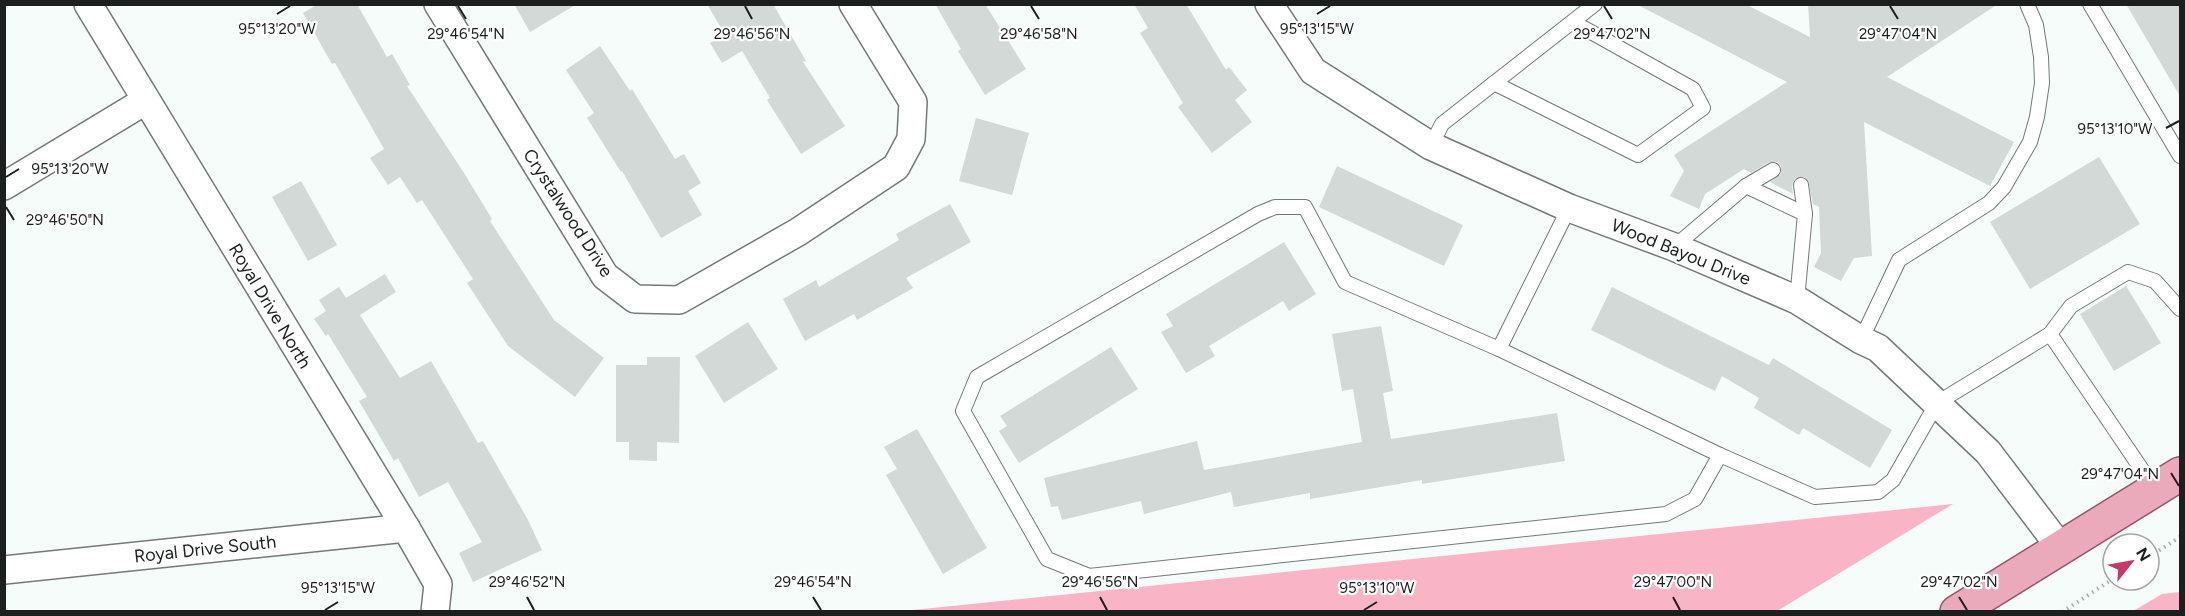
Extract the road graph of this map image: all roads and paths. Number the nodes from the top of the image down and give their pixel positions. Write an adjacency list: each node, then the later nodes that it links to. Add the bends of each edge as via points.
1 (88, 4): 10 (street, Royal Drive North)
2 (438, 4): 3 (street, Crystalwood Drive, via 605,276 635,299 679,300 798,232 896,167 911,139 913,102)
3 (853, 4)
4 (1269, 4): 11 (street, Wood Bayou Drive, via 1312,71)
5 (1595, 4): 8 (lane)
6 (2027, 4): 23 (lane, via 2036,26 2042,66 2030,142 2004,188 1989,203 1899,260)
7 (2090, 4): 12 (lane)
8 (1573, 22): 9 (lane); 9 (lane, via 1693,89 1703,108 1638,155)
9 (1494, 83): 11 (lane, via 1442,124)
10 (145, 101): 15 (street); 28 (street, Royal Drive North)
11 (1431, 146): 17 (street, Wood Bayou Drive)
12 (2181, 156)
13 (1773, 170): 16 (lane)
14 (1801, 185): 18 (lane)
15 (4, 186)
16 (1746, 186): 18 (lane); 19 (lane)
17 (1569, 208): 19 (street, Wood Bayou Drive); 24 (lane)
18 (1804, 214): 20 (lane)
19 (1674, 247): 20 (street, Wood Bayou Drive)
20 (1797, 300): 23 (street, Wood Bayou Drive)
21 (2181, 309): 22 (lane, via 2155,281 2128,272 2071,306)
22 (2050, 334): 25 (lane); 27 (lane)
23 (1861, 340): 25 (street, Wood Bayou Drive, via 1878,348)
24 (1499, 349): 26 (lane); 26 (lane, via 1345,282 1305,207 1275,207 977,377 963,411 1047,559 1089,576 1666,514 1695,499)
25 (1936, 403): 26 (lane, via 1893,480 1878,492 1815,497); 30 (street, Wood Bayou Drive, via 1988,452)
26 (1720, 455)
27 (2168, 481): 30 (main road)
28 (406, 528): 32 (street, Royal Drive South); 35 (street, Royal Drive North, via 438,584)
29 (2181, 537): 31 (path)
30 (2061, 547): 34 (main road)
31 (2161, 550)
32 (4, 570)
33 (2101, 587): 36 (path)
34 (1959, 611)
35 (435, 612)
36 (2062, 612)

